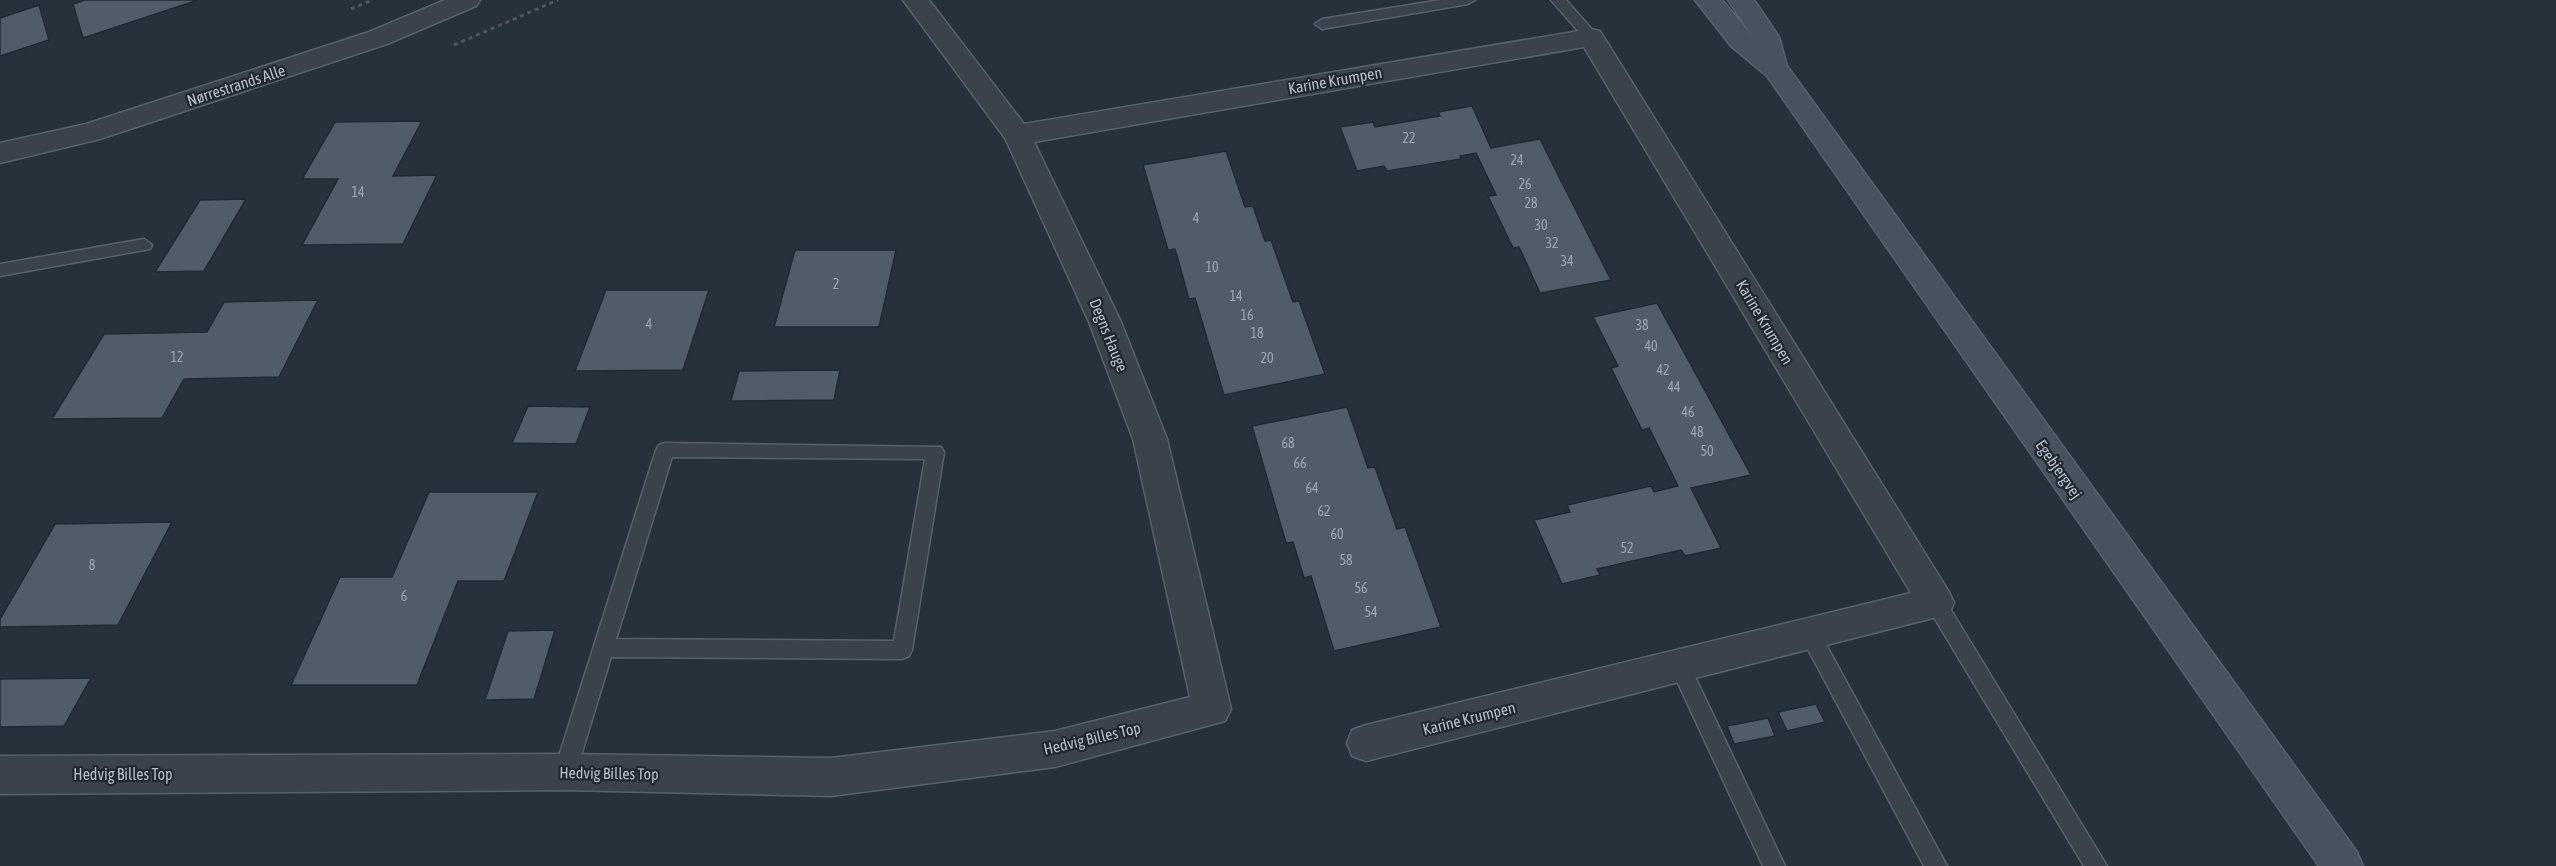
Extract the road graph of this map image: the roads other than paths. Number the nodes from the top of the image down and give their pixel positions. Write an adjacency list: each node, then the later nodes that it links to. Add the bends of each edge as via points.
1 (467, 0): 11 (street, Nørrestrands Alle, via 356,46 90,132)
2 (916, 0): 10 (street, Degns Hauge)
3 (1468, 0): 7 (lane)
4 (1558, 0): 8 (lane)
5 (1707, 0): 9 (street, Egebjergvej, via 1740,40)
6 (1741, 0): 9 (street, Egebjergvej, via 1766,37)
7 (1322, 24)
8 (1590, 37): 10 (street, Karine Krumpen); 14 (street, Karine Krumpen)
9 (1776, 70): 25 (street, Egebjergvej)
10 (1017, 135): 18 (street, Degns Hauge, via 1105,322 1150,439)
11 (0, 153)
12 (144, 245): 13 (lane)
13 (0, 270)
14 (1936, 603): 15 (street, Karine Krumpen); 24 (lane)
15 (1810, 634): 17 (street, Karine Krumpen); 23 (lane)
16 (604, 648): 16 (lane, via 902,650 935,452 665,450); 20 (lane)
17 (1680, 666): 19 (street, Karine Krumpen); 22 (lane)
18 (1212, 709): 20 (street, Hedvig Billes Top, via 1055,749 831,777)
19 (1366, 743)
20 (566, 772): 21 (street, Hedvig Billes Top)
21 (0, 775)
22 (1774, 866)
23 (1936, 866)
24 (2096, 866)
25 (2343, 866)

